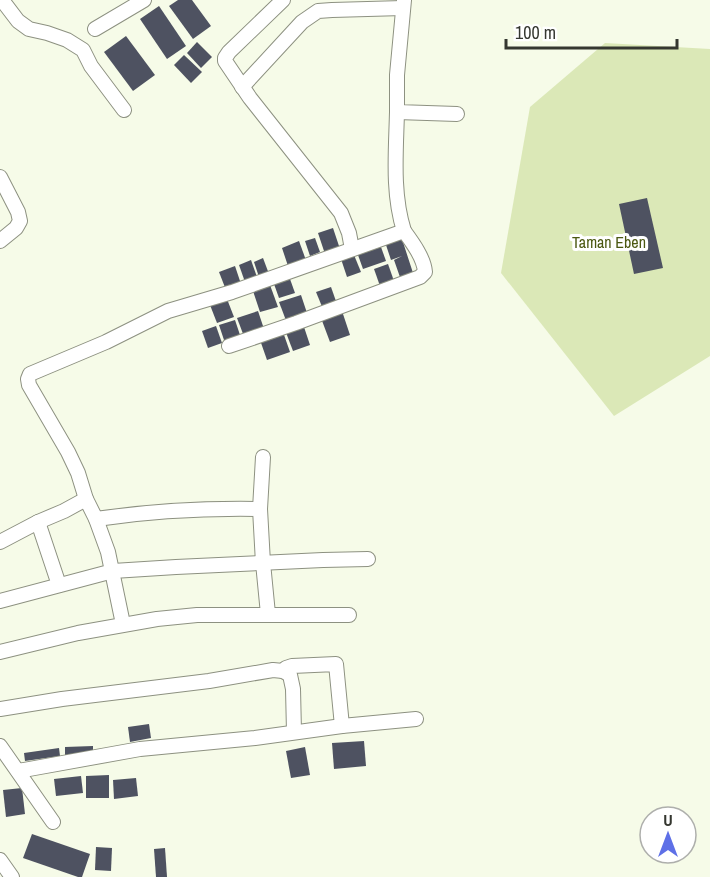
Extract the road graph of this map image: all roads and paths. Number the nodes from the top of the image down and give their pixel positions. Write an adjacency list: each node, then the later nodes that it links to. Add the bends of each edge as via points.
1 (2, 0): 7 (street, via 29,29 67,40 83,50)
2 (144, 0): 5 (street)
3 (283, 0): 6 (street, via 225,58)
4 (403, 4): 6 (street, via 318,11 302,22); 8 (street)
5 (95, 29)
6 (242, 87): 13 (street, via 341,213)
7 (124, 110)
8 (397, 112): 9 (street); 11 (street, via 396,193)
9 (457, 114)
10 (0, 177): 12 (street, via 20,221)
11 (404, 231): 13 (street); 14 (street, via 424,266 420,277)
12 (0, 241)
13 (352, 249): 16 (street, via 168,311 30,374 29,385 68,452)
14 (229, 346)
15 (263, 457): 17 (street)
16 (86, 499): 18 (street); 19 (street)
17 (260, 509): 18 (street, via 182,509); 22 (street)
18 (96, 519): 23 (street)
19 (38, 522): 20 (street); 24 (street)
20 (0, 542)
21 (368, 560): 22 (street)
22 (263, 563): 23 (street); 26 (street)
23 (113, 571): 24 (street); 28 (street)
24 (59, 585): 25 (street)
25 (0, 601)
26 (268, 614): 27 (street); 28 (street, via 197,615)
27 (349, 615)
28 (123, 624): 29 (street)
29 (1, 647)
30 (284, 671): 31 (street); 33 (street, via 292,666 336,664); 34 (street, via 290,675 293,689)
31 (0, 709)
32 (416, 719): 33 (street)
33 (342, 726): 34 (street)
34 (294, 732): 36 (street, via 140,748)
35 (0, 746): 36 (street)
36 (18, 771): 37 (street)
37 (53, 822)
38 (0, 860): 39 (street)
39 (12, 877)

